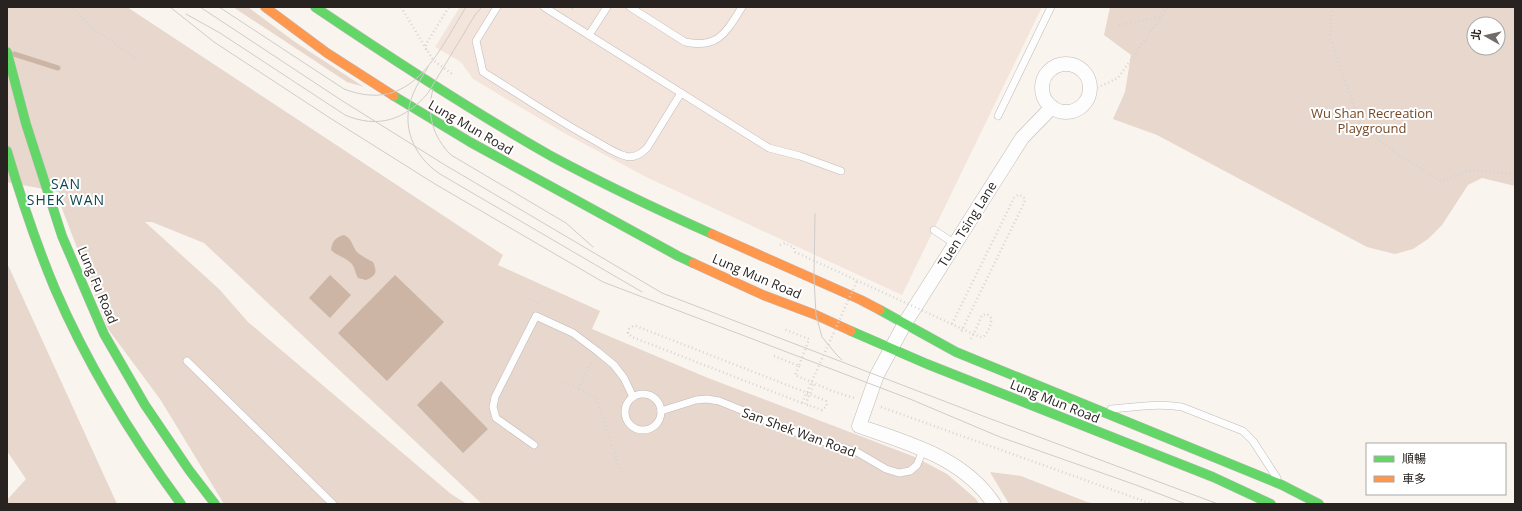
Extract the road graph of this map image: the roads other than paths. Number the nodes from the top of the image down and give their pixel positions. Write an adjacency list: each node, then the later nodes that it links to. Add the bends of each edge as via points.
1 (265, 7): 19 (main road, Lung Mun Road, via 327,53 404,102 470,142 633,232 763,295)
2 (315, 7): 18 (main road, Lung Mun Road, via 397,63 552,156 647,205 814,278)
3 (497, 7): 11 (lane, via 476,41 483,72 577,131 618,153 634,157 641,154)
4 (544, 7): 9 (lane)
5 (607, 7): 9 (lane)
6 (630, 7): 7 (lane, via 685,42 694,44 711,42 726,32)
7 (742, 7)
8 (1051, 7): 13 (lane)
9 (589, 35): 11 (lane)
10 (7, 52): 29 (main road, Lung Fu Road, via 26,124 62,236 104,334 149,411)
11 (681, 93): 15 (lane, via 769,148)
12 (1052, 107): 12 (street, via 1043,93 1043,84 1048,73 1065,64 1081,69 1090,82 1088,99 1075,110 1067,112); 17 (street, Tuen Tsing Lane, via 1022,138)
13 (998, 116)
14 (7, 151): 28 (main road, via 40,253 81,345 120,415)
15 (841, 171)
16 (934, 230): 17 (lane)
17 (955, 244): 18 (street, Tuen Tsing Lane)
18 (905, 323): 19 (street, Tuen Tsing Lane); 22 (main road, Lung Mun Road, via 956,352)
19 (891, 348): 24 (street, Tuen Tsing Lane, via 877,375); 32 (main road, Lung Mun Road, via 1213,477)
20 (187, 361): 30 (lane)
21 (633, 397): 23 (lane, via 643,394 654,397); 23 (lane, via 626,407 625,414 627,420 636,428 648,430 654,427 661,417); 25 (lane, via 624,378 608,360 573,333 536,316 495,397 493,407 496,418)
22 (1096, 410): 27 (main road, Lung Mun Road); 27 (lane, via 1164,405 1182,407 1243,430)
23 (661, 411): 26 (lane, San Shek Wan Road, via 696,400 719,401 808,437 857,452 886,469 899,473 910,471 917,465)
24 (859, 426): 26 (street, San Shek Wan Road)
25 (534, 445)
26 (923, 450): 31 (street, San Shek Wan Road, via 958,467)
27 (1282, 485): 33 (main road, Lung Mun Road)
28 (181, 504)
29 (215, 504)
30 (333, 504)
31 (994, 504)
32 (1271, 504)
33 (1319, 504)

